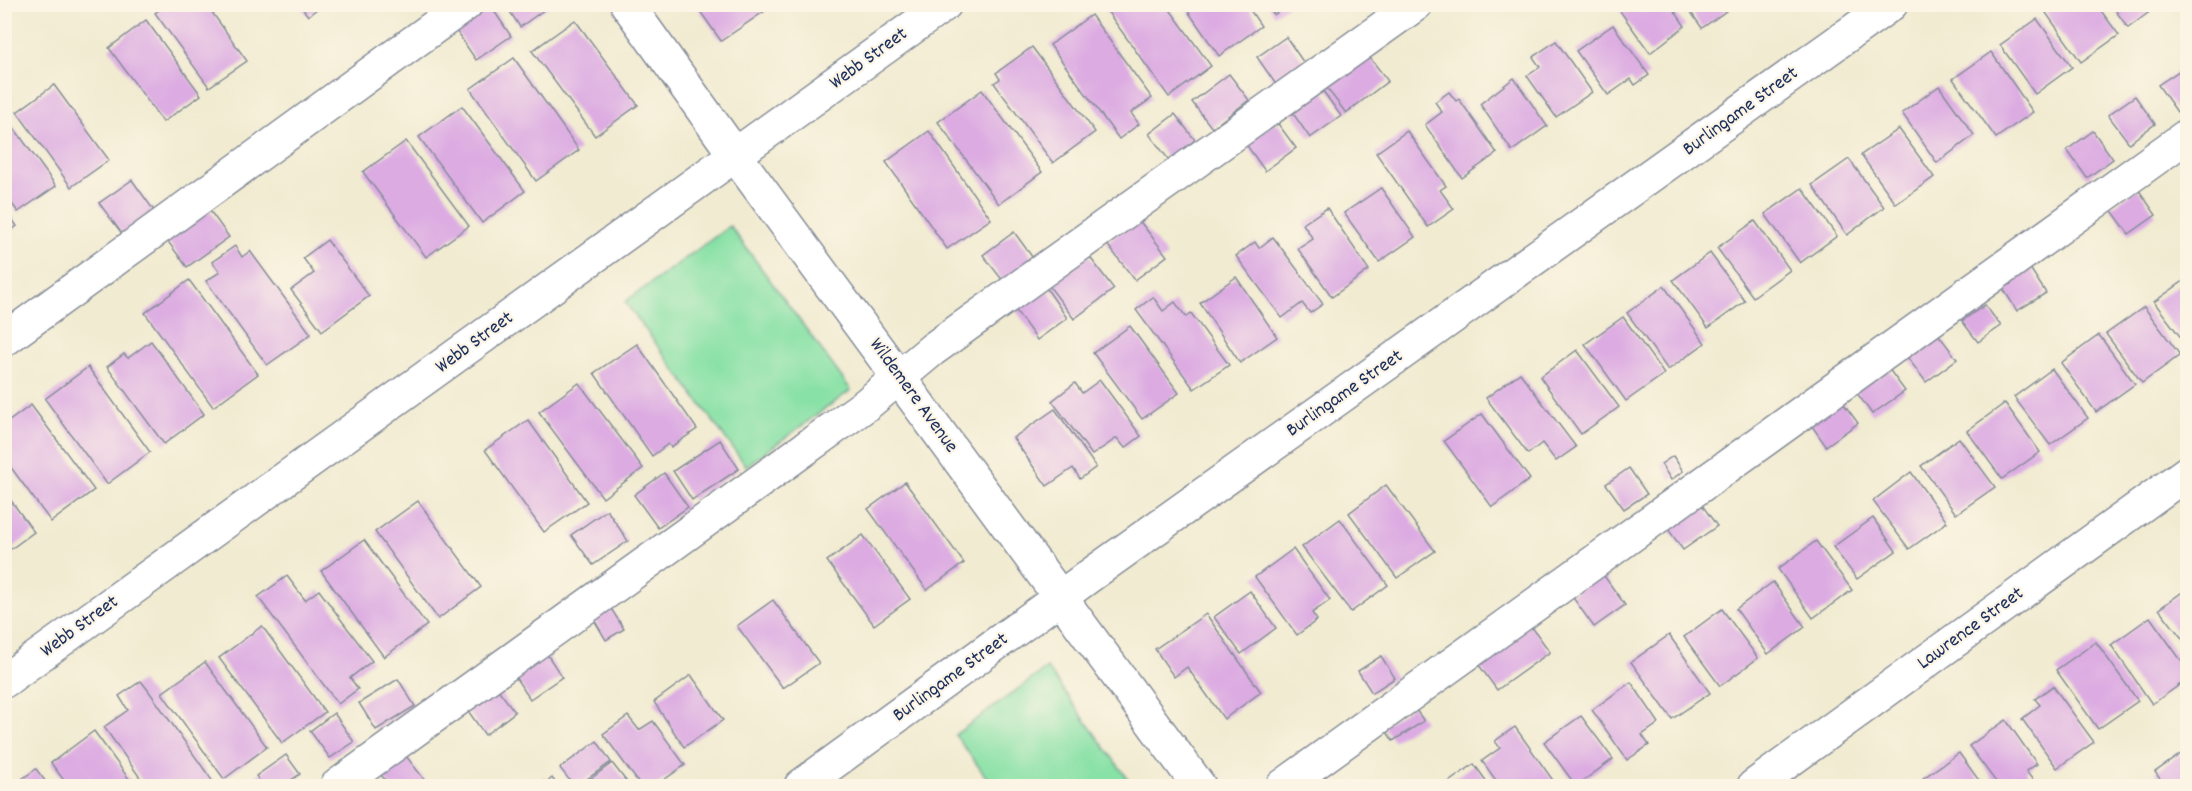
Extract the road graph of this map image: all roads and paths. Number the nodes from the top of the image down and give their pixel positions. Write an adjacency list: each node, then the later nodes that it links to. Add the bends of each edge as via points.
1 (466, 4): 8 (street)
2 (627, 4): 7 (street, Wildemere Avenue)
3 (945, 4): 7 (street, Webb Street)
4 (1416, 4): 9 (street)
5 (1891, 4): 11 (street, Burlingame Street)
6 (2187, 135): 16 (street)
7 (735, 155): 9 (street, Wildemere Avenue); 12 (street, Webb Street)
8 (4, 340)
9 (899, 377): 11 (street, Wildemere Avenue); 13 (street)
10 (2187, 472): 17 (street, Lawrence Street)
11 (1061, 598): 14 (street, Burlingame Street); 15 (street, Wildemere Avenue)
12 (4, 681)
13 (337, 786)
14 (801, 786)
15 (1199, 786)
16 (1283, 786)
17 (1754, 786)

